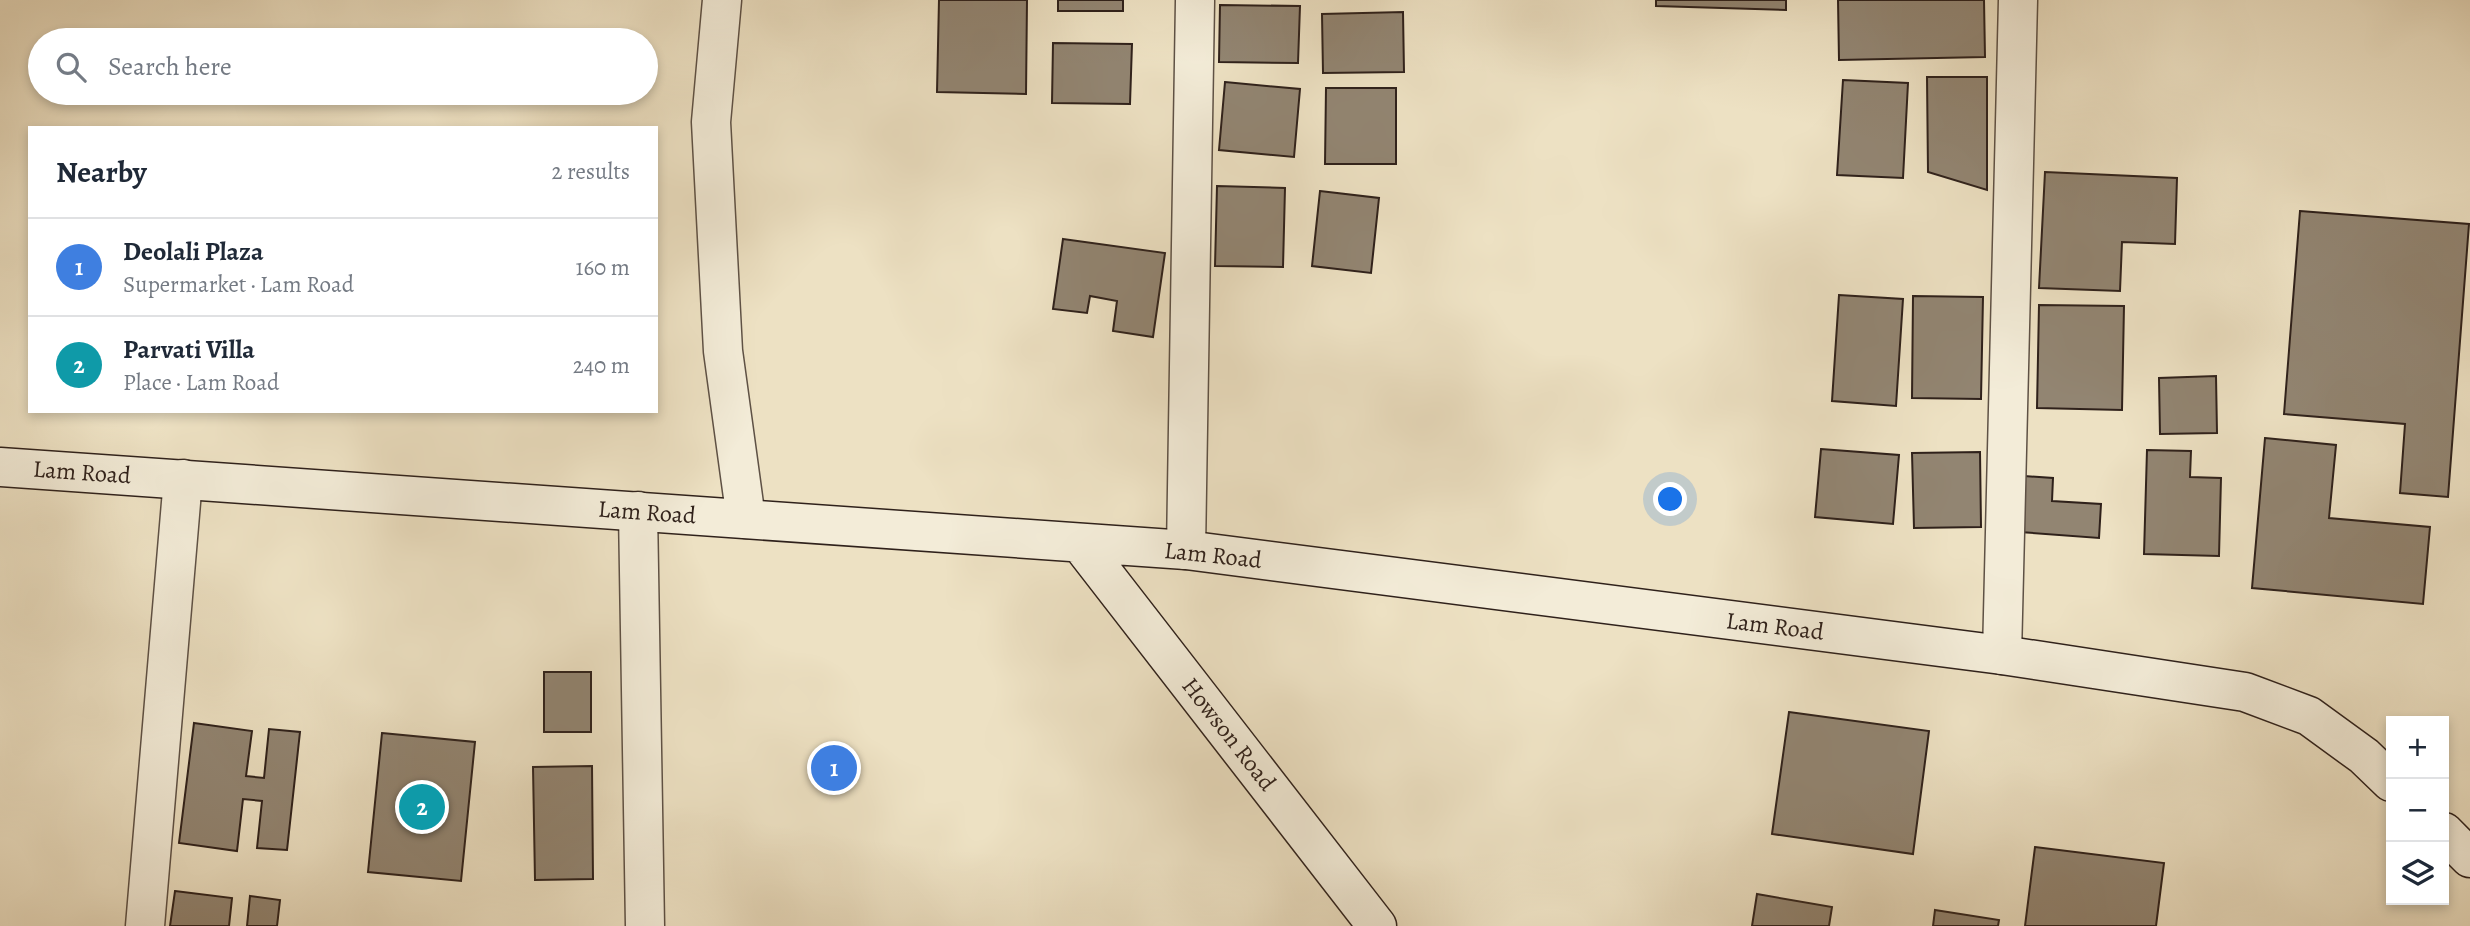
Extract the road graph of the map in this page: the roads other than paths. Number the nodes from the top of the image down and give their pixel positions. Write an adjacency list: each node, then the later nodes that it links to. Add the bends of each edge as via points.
1 (722, 0): 7 (street, via 711,122 723,351)
2 (2018, 0): 10 (street)
3 (1195, 1): 9 (street)
4 (0, 467): 5 (street, Lam Road)
5 (183, 480): 6 (street, Lam Road); 14 (street)
6 (638, 511): 7 (street, Lam Road); 15 (street)
7 (746, 519): 8 (street, Lam Road)
8 (1080, 542): 9 (street, Lam Road); 16 (street, Howson Road)
9 (1186, 550): 10 (street, Lam Road)
10 (2002, 655): 11 (street, Lam Road, via 2245,692 2309,716)
11 (2388, 779)
12 (2449, 837): 13 (street)
13 (2470, 858)
14 (145, 926)
15 (645, 926)
16 (1377, 926)

